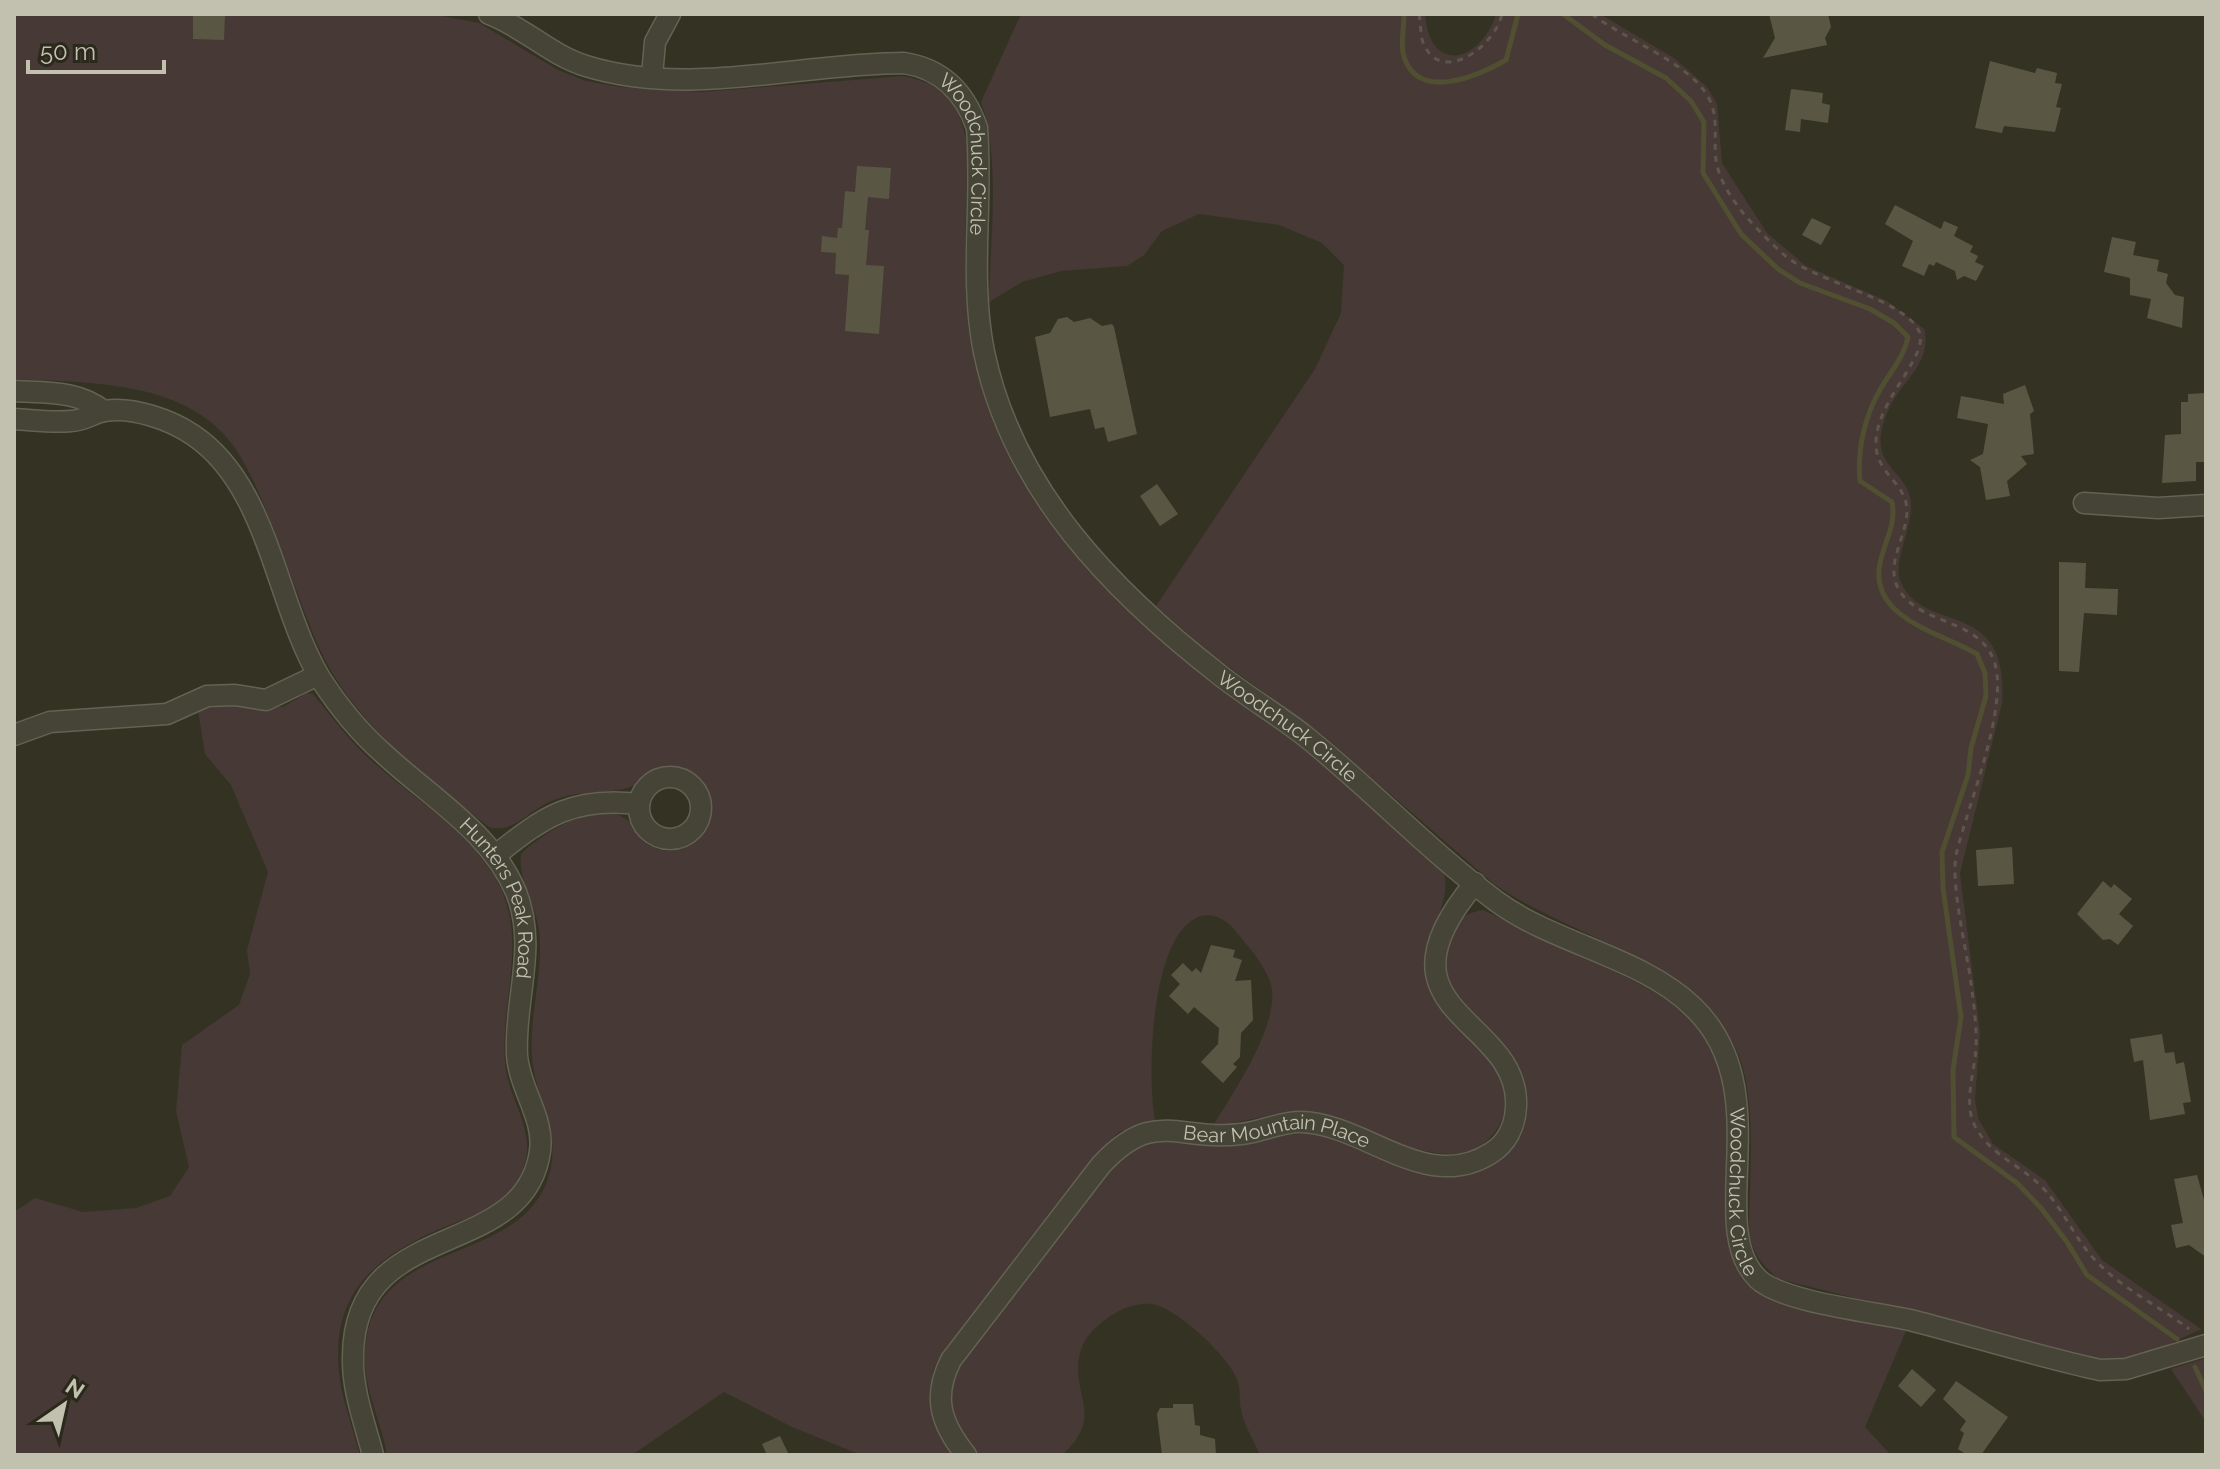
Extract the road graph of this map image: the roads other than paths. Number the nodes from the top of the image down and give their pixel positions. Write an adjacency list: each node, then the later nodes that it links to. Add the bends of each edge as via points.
1 (489, 14): 3 (street, Woodchuck Circle, via 573,62)
2 (670, 14): 3 (street, via 655,42)
3 (652, 76): 13 (street, Woodchuck Circle, via 720,77 904,63 949,81 971,110 977,128 978,303 984,350 1006,420 1044,497 1084,551 1140,606 1217,673 1305,736)
4 (14, 391): 5 (street, Hunters Peak Road, via 72,394)
5 (104, 411): 6 (street, Hunters Peak Road, via 70,422); 9 (street, Hunters Peak Road, via 167,421 216,453 235,475)
6 (14, 419)
7 (2084, 503): 8 (street)
8 (2206, 505)
9 (318, 675): 10 (street, via 266,700 207,696 167,714 50,722); 12 (street, Hunters Peak Road, via 358,729 470,827)
10 (14, 735)
11 (639, 804): 12 (street, via 600,801 561,810)
12 (495, 856): 15 (street, Hunters Peak Road, via 515,891 526,936 517,1053 539,1134 537,1169 521,1199 491,1220 401,1261 362,1308 352,1362)
13 (1475, 883): 14 (street, Woodchuck Circle, via 1517,914 1668,988 1704,1018 1735,1081 1739,1247 1750,1269 1769,1287 2100,1370 2126,1369); 16 (street, Bear Mountain Place, via 1439,936 1436,973 1450,1003 1497,1056 1514,1086 1514,1123 1498,1149 1459,1165 1432,1166 1305,1122 1239,1135 1156,1129 1126,1141 1036,1245 947,1367 940,1405 951,1435)
14 (2206, 1345)
15 (373, 1455)
16 (966, 1455)

